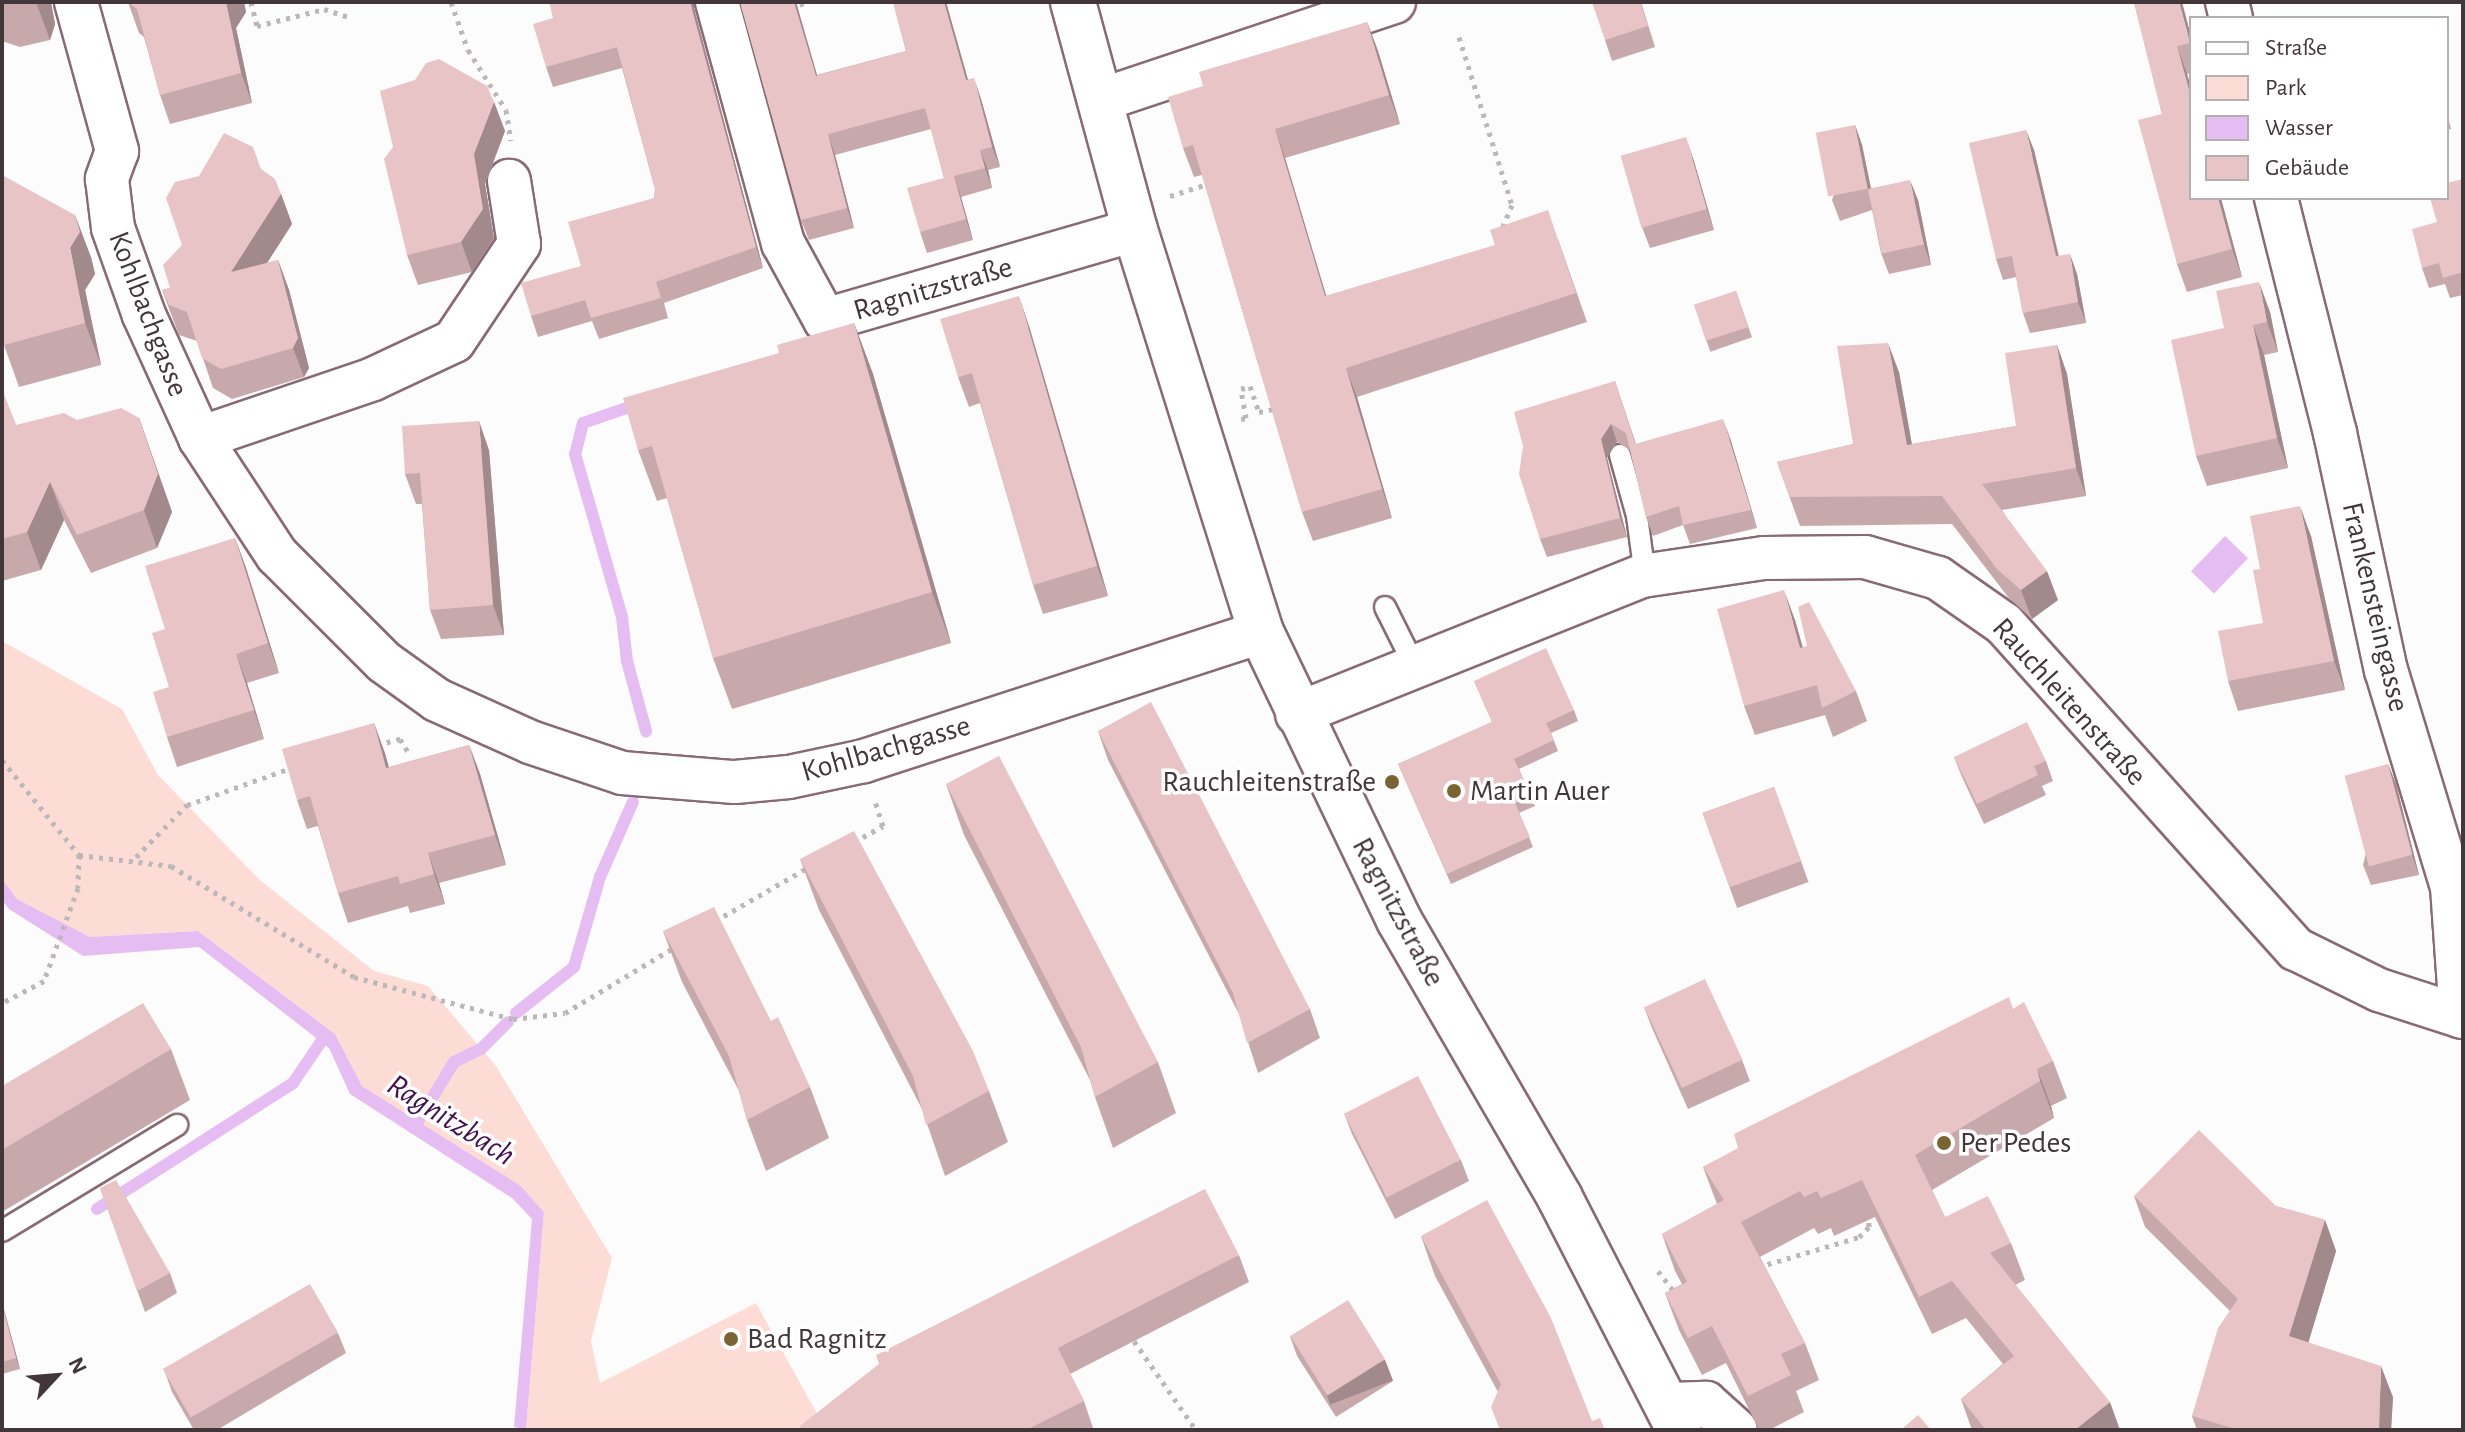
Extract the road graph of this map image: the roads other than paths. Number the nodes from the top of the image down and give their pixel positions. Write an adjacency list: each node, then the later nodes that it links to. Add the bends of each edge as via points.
1 (76, 2): 9 (street, Kohlbachgasse, via 117,151 107,179 113,228 144,315)
2 (717, 2): 8 (street, Ragnitzstraße, via 783,243 825,320)
3 (1073, 2): 5 (main road, Ragnitzstraße)
4 (1394, 2): 5 (street)
5 (1101, 100): 8 (main road, Ragnitzstraße)
6 (509, 181): 9 (street, via 519,244 454,341 373,379)
7 (2277, 200): 16 (street, Frankensteingasse, via 2335,433 2386,670 2452,887)
8 (1147, 215): 13 (main road, Ragnitzstraße)
9 (200, 438): 13 (street, Kohlbachgasse, via 277,555 384,662 437,700 484,724 622,773 682,779 789,777 864,761)
10 (1620, 455): 11 (lane, via 1637,516)
11 (1645, 576): 14 (street, Rauchleitenstraße); 16 (street, Rauchleitenstraße, via 1764,558 1865,557 1938,578 2004,624 2296,949 2379,990)
12 (1385, 607): 14 (lane)
13 (1261, 632): 15 (main road, Ragnitzstraße)
14 (1415, 667): 15 (street, Rauchleitenstraße)
15 (1297, 714): 19 (main road, Ragnitzstraße, via 1405,931 1560,1198)
16 (2462, 1017)
17 (177, 1125): 18 (lane)
18 (2, 1231)
19 (1674, 1417): 20 (street, via 1706,1403)
20 (1736, 1430)

